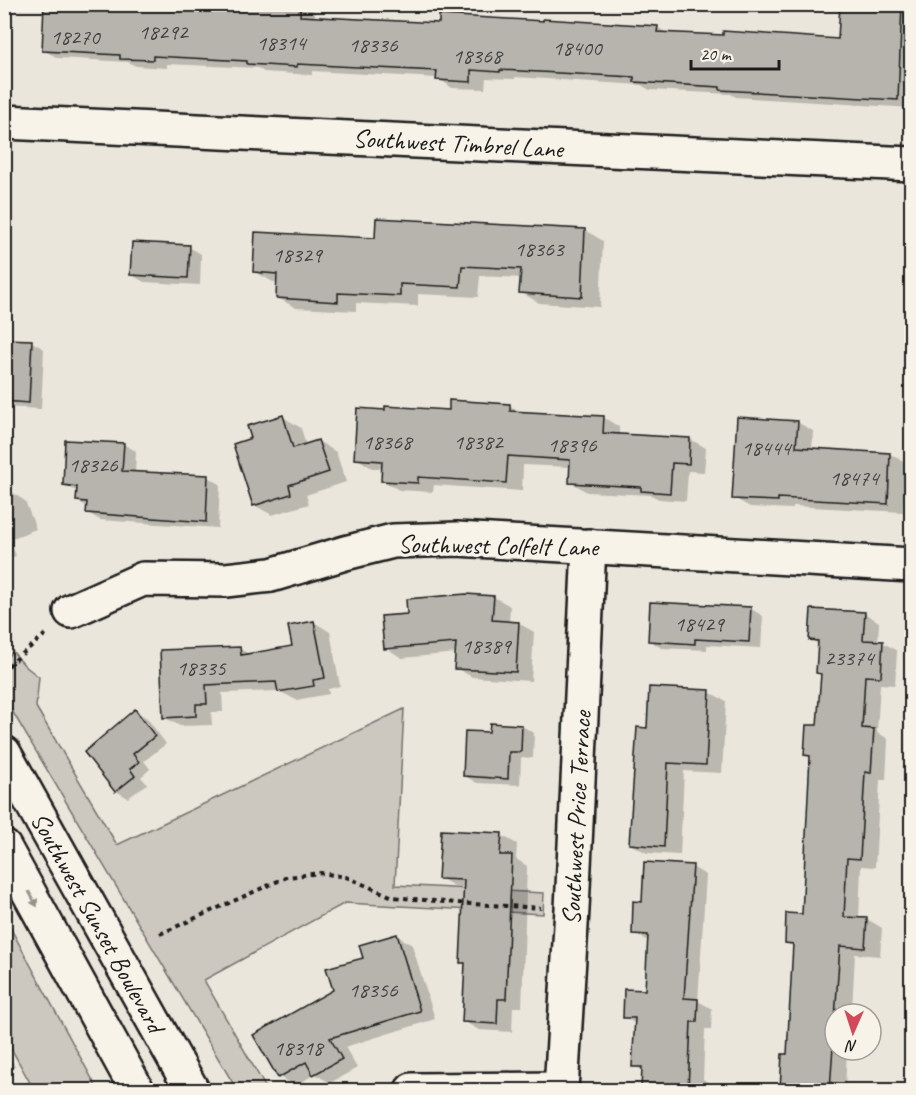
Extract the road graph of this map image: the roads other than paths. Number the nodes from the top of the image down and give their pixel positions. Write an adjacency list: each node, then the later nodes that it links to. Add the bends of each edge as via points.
1 (4, 122): 2 (street, Southwest Timbrel Lane)
2 (912, 164)
3 (589, 546): 4 (street, Southwest Colfelt Lane); 5 (street, Southwest Colfelt Lane, via 457,539 393,541 271,575 226,580 143,579); 11 (street, Southwest Price Terrace)
4 (912, 565)
5 (71, 611)
6 (4, 753): 9 (street, Southwest Sunset Boulevard)
7 (4, 847): 8 (street, Southwest Sunset Boulevard, one-way to 8)
8 (137, 1090)
9 (192, 1090)
10 (412, 1090): 11 (street)
11 (561, 1090)

